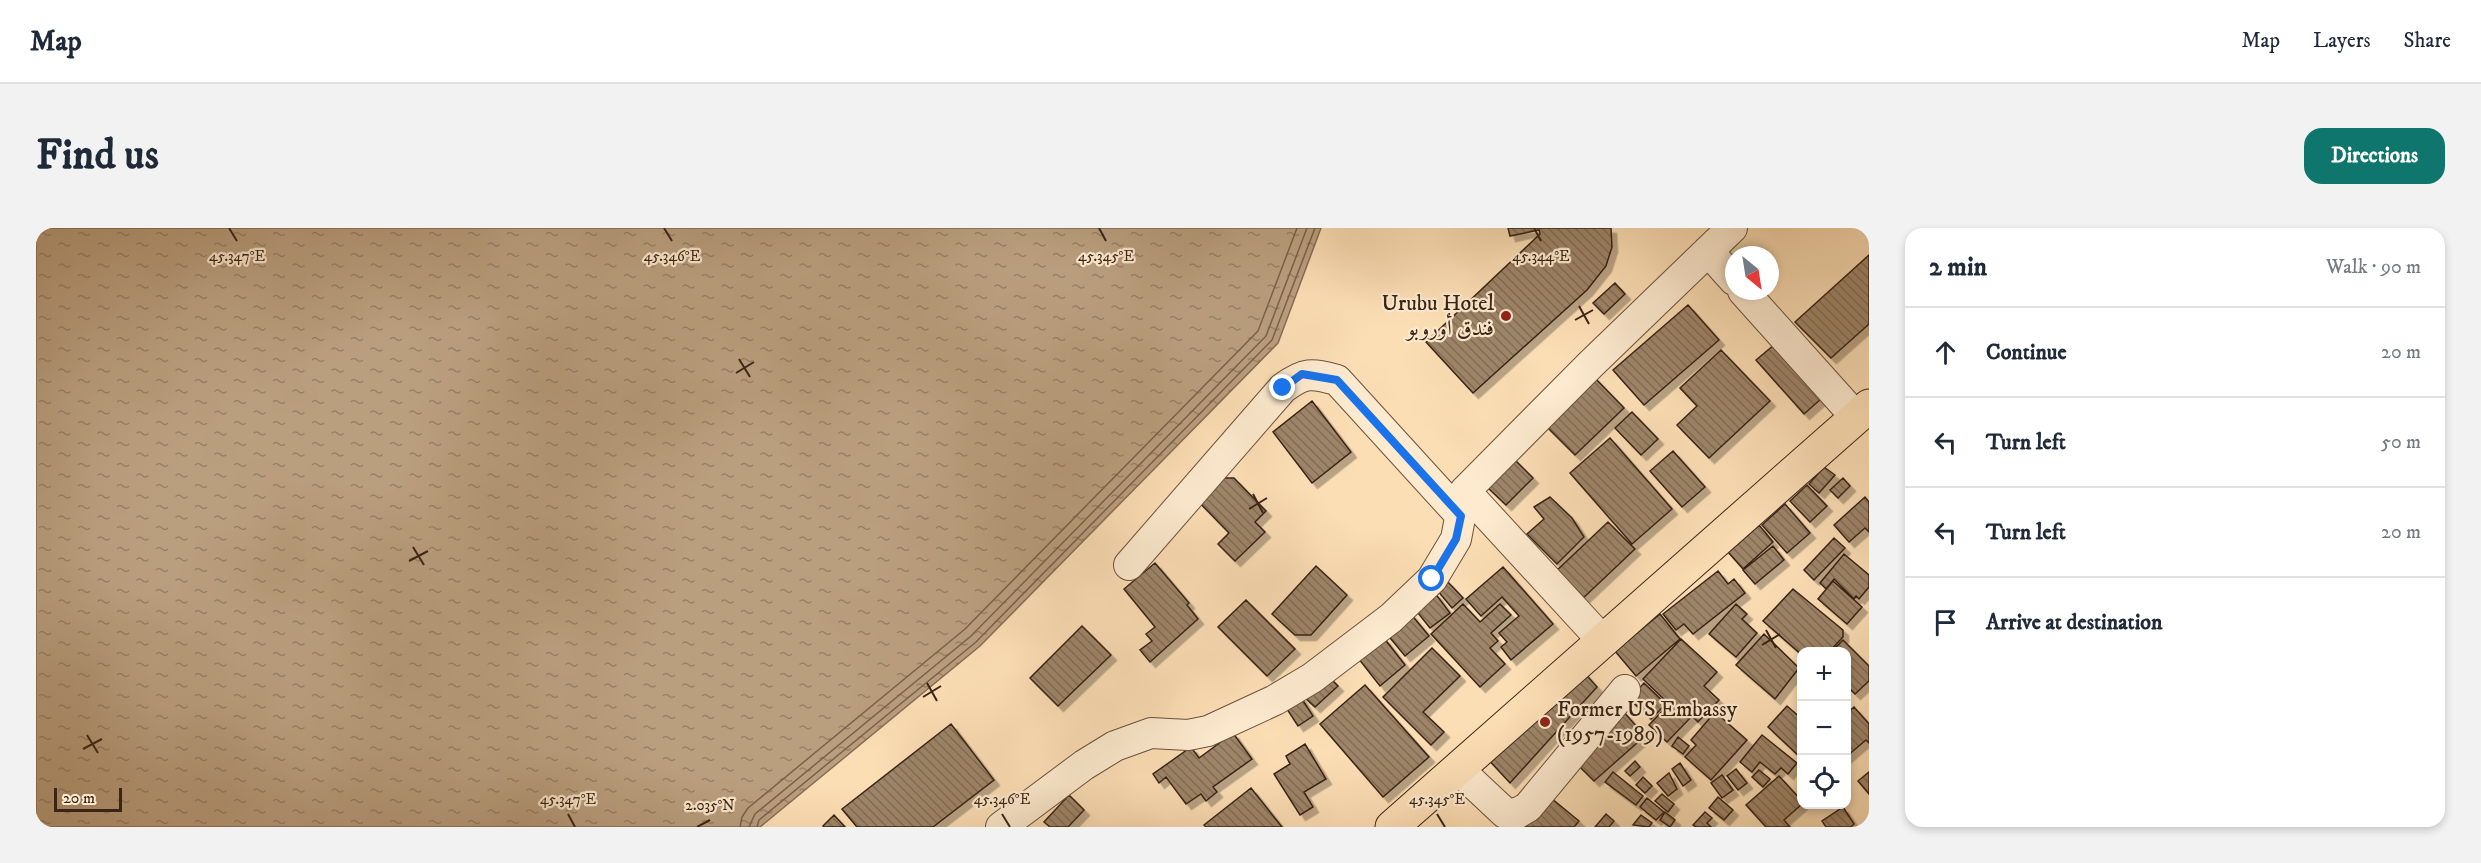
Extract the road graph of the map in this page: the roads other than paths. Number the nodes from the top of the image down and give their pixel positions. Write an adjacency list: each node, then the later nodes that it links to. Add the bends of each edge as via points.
1 (1732, 228): 2 (street)
2 (1708, 251): 3 (street); 6 (street)
3 (1725, 270)
4 (1752, 300): 5 (street)
5 (1862, 412): 8 (main road)
6 (1463, 503): 7 (street, via 1337,380 1302,374 1283,388); 8 (street); 11 (street, via 1456,539 1432,579 1391,618 1312,678 1208,731 1188,735 1151,733 1115,746 1084,765)
7 (1129, 565)
8 (1603, 641): 10 (main road)
9 (1625, 690): 10 (street, via 1528,807 1516,813 1505,813)
10 (1458, 769): 12 (main road)
11 (1013, 824)
12 (1392, 827)

